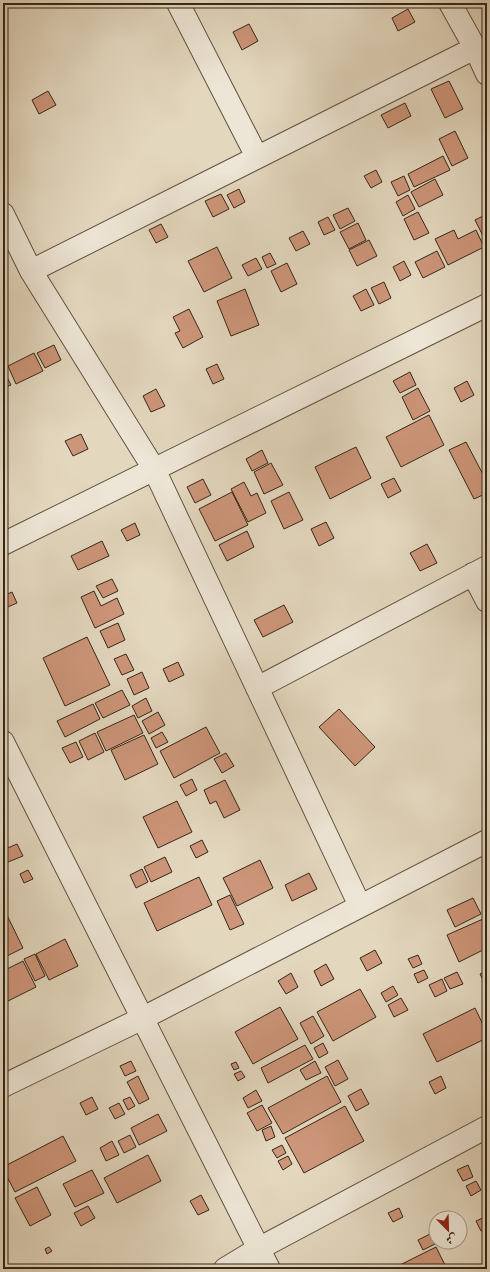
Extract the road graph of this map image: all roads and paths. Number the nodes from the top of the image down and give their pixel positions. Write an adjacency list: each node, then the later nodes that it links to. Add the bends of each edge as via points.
1 (178, 3): 5 (street)
2 (450, 3): 3 (street)
3 (475, 48): 4 (street); 5 (street)
4 (487, 74)
5 (257, 157): 7 (street)
6 (3, 214): 7 (street)
7 (31, 271): 9 (street)
8 (487, 305): 9 (street)
9 (154, 469): 10 (street); 13 (street)
10 (3, 544)
11 (480, 571): 12 (street); 13 (street)
12 (487, 601)
13 (257, 688): 16 (street)
14 (3, 742): 17 (street)
15 (487, 841): 16 (street)
16 (360, 906): 17 (street)
17 (143, 1018): 18 (street); 20 (street)
18 (3, 1086)
19 (487, 1127): 20 (street)
20 (258, 1249): 21 (street); 22 (street)
21 (225, 1269)
22 (269, 1269)

